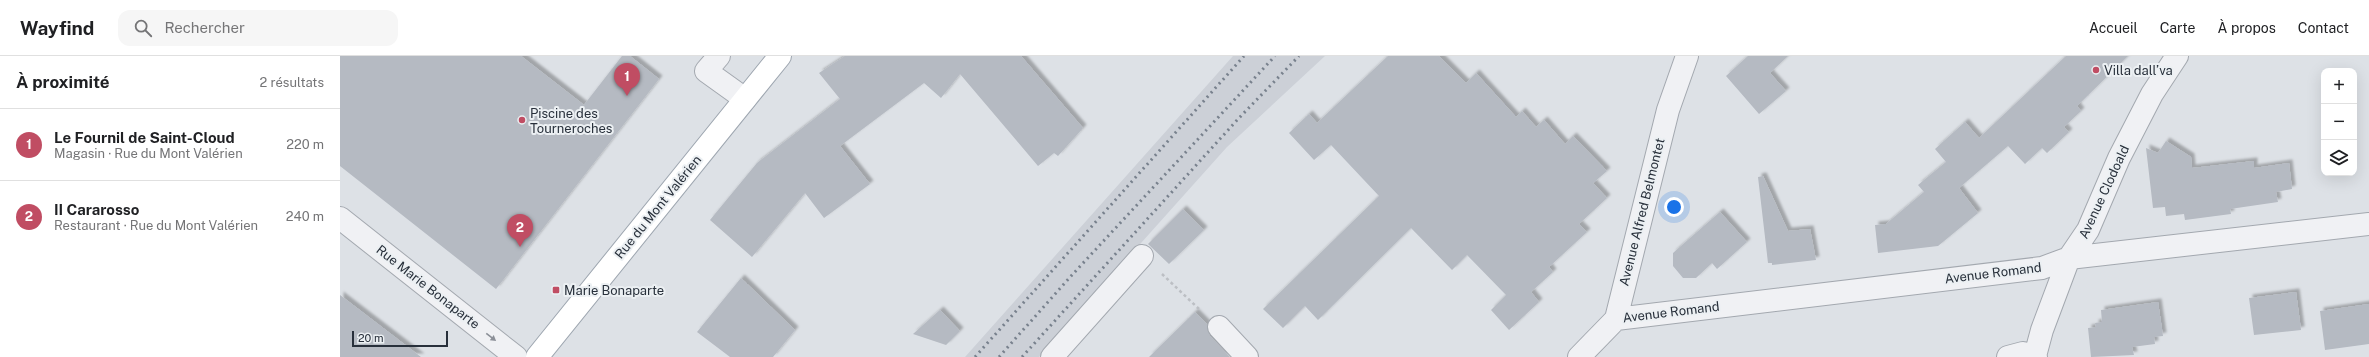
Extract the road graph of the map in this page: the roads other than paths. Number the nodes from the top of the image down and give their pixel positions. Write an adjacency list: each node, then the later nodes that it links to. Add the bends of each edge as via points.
1 (780, 56): 5 (main road, Rue du Mont Valérien)
2 (1687, 56): 10 (street, Avenue Alfred Belmontet, via 1668,110)
3 (2177, 56): 9 (street, Avenue Clodoald, via 2152,94 2119,158 2088,230)
4 (713, 64): 5 (street)
5 (745, 99): 13 (main road, Rue du Mont Valérien)
6 (340, 218): 12 (street, Rue Marie Bonaparte, one-way to 12)
7 (2369, 224): 9 (street, Avenue Romand)
8 (1142, 256): 14 (street)
9 (2069, 258): 10 (street, Avenue Romand, via 2042,268); 18 (street, Avenue Clodoald, via 2042,330)
10 (1616, 319): 16 (street)
11 (1219, 327): 15 (street)
12 (516, 357)
13 (537, 357)
14 (1052, 357)
15 (1247, 357)
16 (1579, 357)
17 (2008, 357): 18 (street, via 2023,353)
18 (2035, 357)

